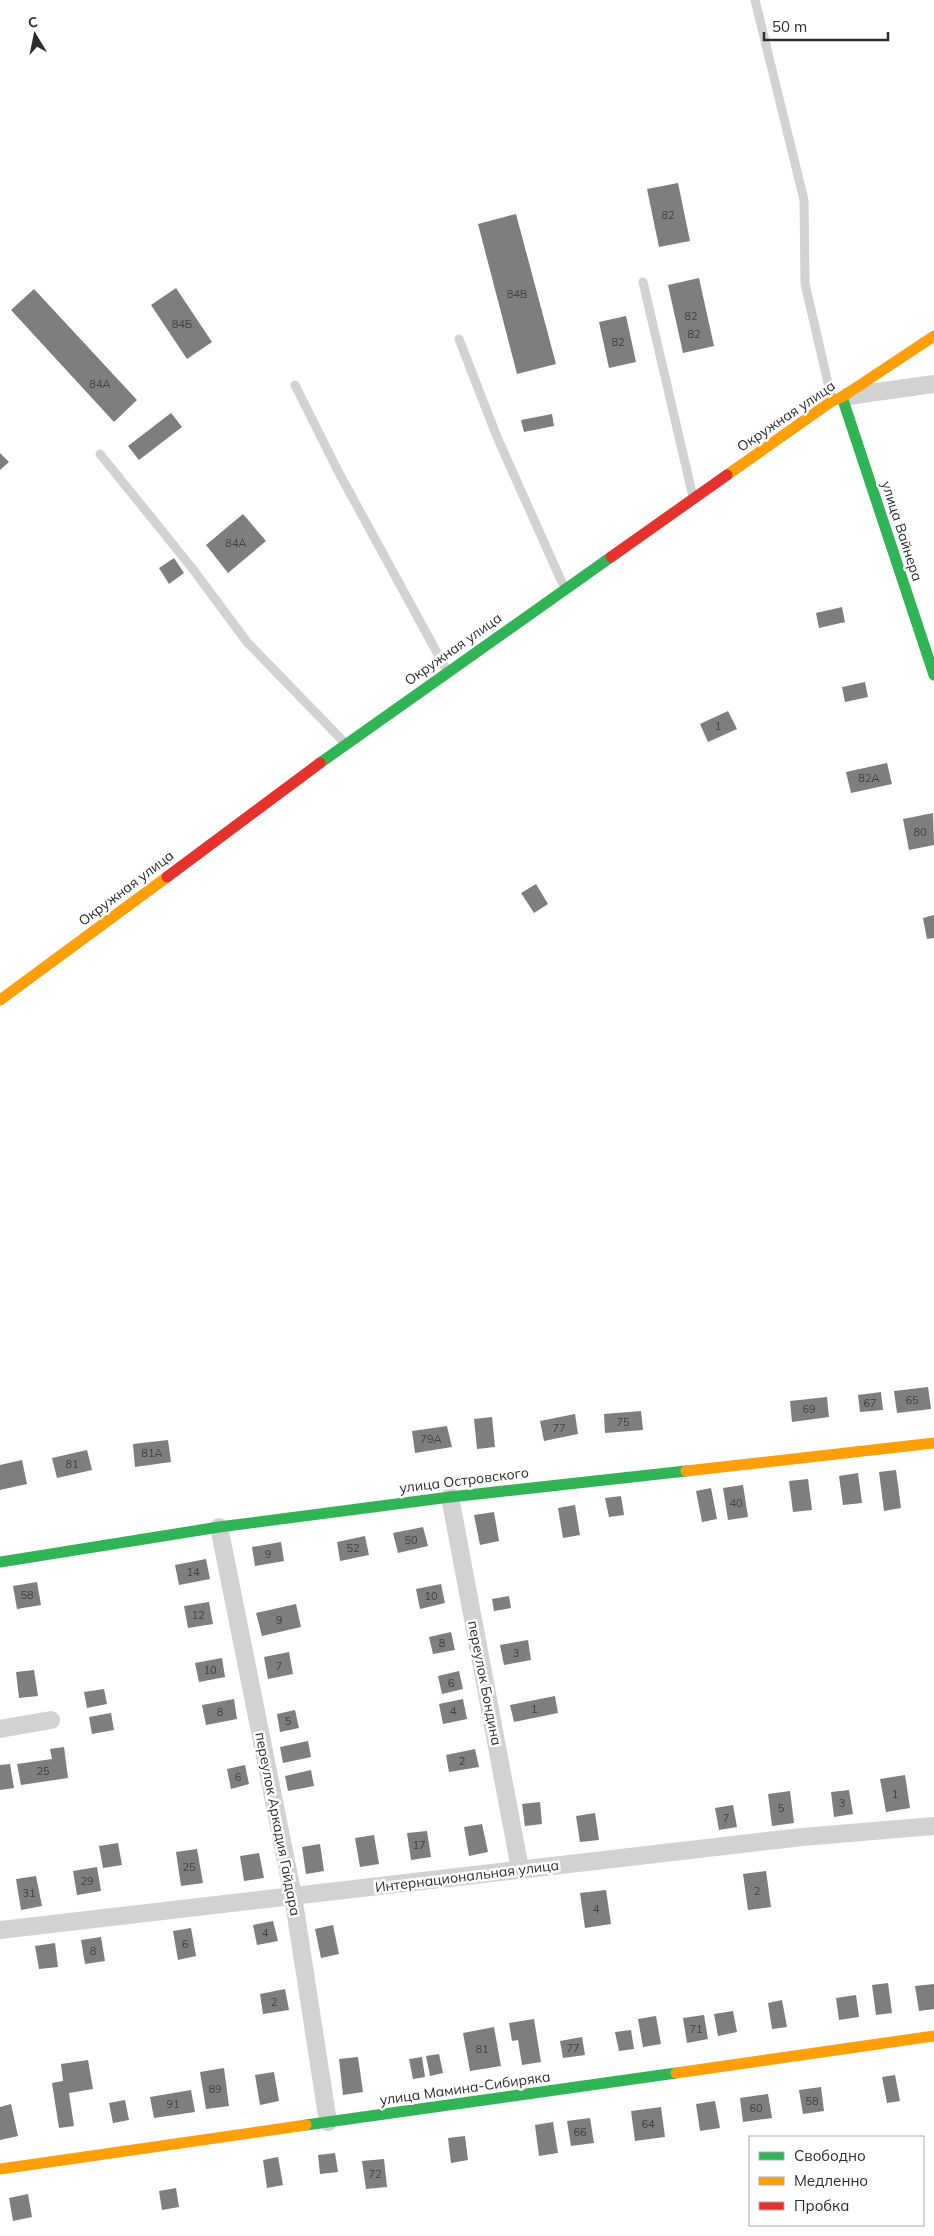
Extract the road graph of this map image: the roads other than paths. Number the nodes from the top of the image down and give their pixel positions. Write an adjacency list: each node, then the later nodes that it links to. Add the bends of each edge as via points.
1 (755, 0): 7 (lane, via 804,200 805,284)
2 (643, 282): 9 (lane)
3 (934, 336): 7 (street, Окружная улица)
4 (459, 339): 10 (lane, via 497,437)
5 (934, 384): 7 (street)
6 (295, 385): 11 (lane, via 339,473)
7 (837, 399): 9 (street, Окружная улица); 12 (street, улица Вайнера)
8 (100, 454): 13 (lane, via 247,642)
9 (694, 497): 10 (street, Окружная улица)
10 (564, 588): 11 (street, Окружная улица)
11 (448, 671): 13 (street, Окружная улица)
12 (934, 674)
13 (346, 744): 14 (street, Окружная улица)
14 (0, 1000)
15 (934, 1443): 16 (street, улица Островского)
16 (450, 1497): 17 (street, улица Островского); 22 (street, переулок Бондина)
17 (218, 1527): 18 (street, улица Островского); 23 (street, переулок Аркадия Гайдара)
18 (0, 1562)
19 (52, 1720): 20 (street)
20 (0, 1728)
21 (934, 1826): 22 (street, Интернациональная улица, via 802,1837)
22 (520, 1869): 23 (street, Интернациональная улица)
23 (293, 1896): 24 (street, Интернациональная улица); 26 (street, переулок Аркадия Гайдара)
24 (0, 1930)
25 (934, 2036): 26 (street, улица Мамина-Сибиряка)
26 (328, 2122): 27 (street, улица Мамина-Сибиряка)
27 (0, 2169)

